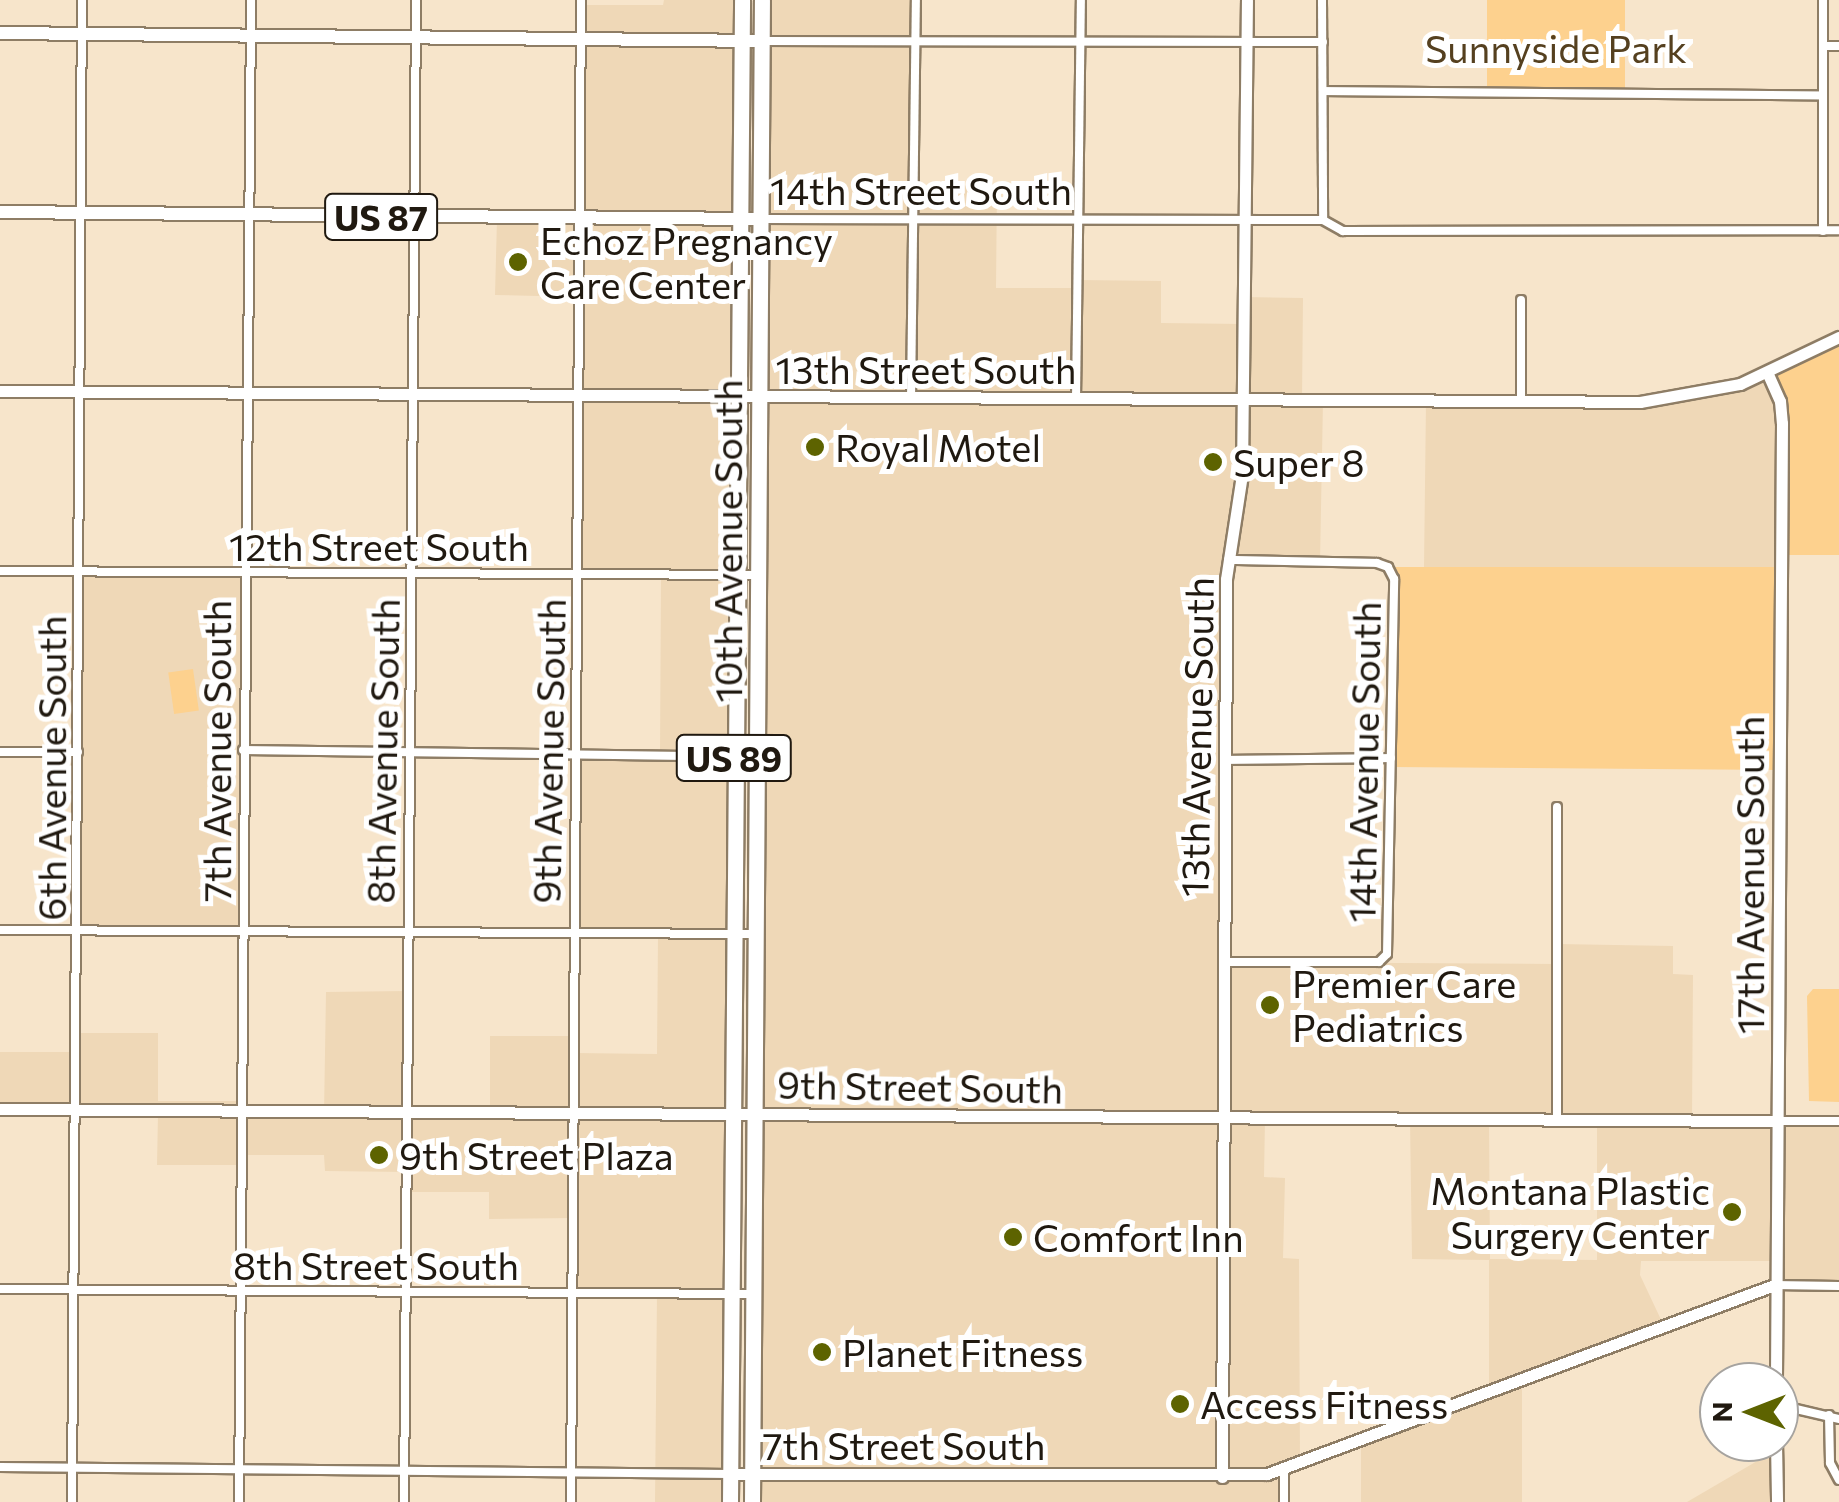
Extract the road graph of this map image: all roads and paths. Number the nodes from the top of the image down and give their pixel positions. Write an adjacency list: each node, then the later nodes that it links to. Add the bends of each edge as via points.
1 (82, 0): 13 (street, 6th Avenue South)
2 (252, 0): 14 (street, 7th Avenue South)
3 (416, 0): 15 (street, 8th Avenue South)
4 (581, 0): 16 (street, 9th Avenue South)
5 (742, 0): 18 (highway, 10th Avenue South)
6 (762, 0): 17 (highway, 10th Avenue South)
7 (916, 0): 19 (street)
8 (1081, 0): 20 (street)
9 (1247, 0): 21 (street, 13th Avenue South)
10 (1322, 0): 22 (street)
11 (1823, 0): 23 (street)
12 (0, 33): 13 (main road)
13 (82, 35): 14 (main road); 28 (street, 6th Avenue South)
14 (249, 36): 15 (main road); 29 (street, 7th Avenue South)
15 (415, 38): 16 (main road); 30 (street, 8th Avenue South)
16 (581, 40): 18 (main road); 31 (street, 9th Avenue South)
17 (762, 40): 18 (main road); 19 (street); 32 (highway, 10th Avenue South)
18 (742, 42): 34 (highway, 10th Avenue South / US 89)
19 (916, 42): 20 (street); 33 (street)
20 (1080, 42): 21 (street); 35 (street)
21 (1246, 42): 22 (street); 37 (street, 13th Avenue South)
22 (1323, 42): 25 (street)
23 (1823, 46): 24 (street); 26 (street)
24 (1839, 46)
25 (1323, 92): 26 (street); 36 (street)
26 (1822, 95): 39 (street)
27 (0, 212): 28 (main road, 14th Street South / US 87)
28 (81, 214): 29 (main road, 14th Street South / US 87); 44 (street, 6th Avenue South)
29 (248, 214): 30 (main road, 14th Street South / US 87); 45 (street, 7th Avenue South)
30 (413, 218): 31 (main road, 14th Street South / US 87); 46 (street, 8th Avenue South)
31 (580, 218): 34 (main road, 14th Street South / US 87); 47 (street, 9th Avenue South)
32 (762, 219): 33 (street, 14th Street South); 34 (main road, 14th Street South / US 87); 49 (highway, 10th Avenue South / US 89)
33 (914, 219): 35 (street, 14th Street South); 50 (street)
34 (739, 220): 48 (highway, 10th Avenue South / US 89)
35 (1079, 220): 37 (street, 14th Street South); 51 (street)
36 (1322, 220): 37 (street, 14th Street South); 39 (street, 14th Street South, via 1343,231)
37 (1245, 222): 52 (street, 13th Avenue South)
38 (1839, 230): 39 (street, 14th Street South)
39 (1823, 231)
40 (1521, 300): 53 (street)
41 (1839, 337): 42 (street, 13th Street South)
42 (1766, 372): 53 (street, 13th Street South, via 1682,398); 89 (street, 17th Avenue South, via 1782,423)
43 (0, 391): 44 (street, 13th Street South)
44 (79, 392): 45 (street, 13th Street South); 56 (street, 6th Avenue South)
45 (246, 392): 46 (street, 13th Street South); 57 (street, 7th Avenue South)
46 (412, 393): 47 (street, 13th Street South); 58 (street, 8th Avenue South)
47 (579, 396): 48 (street, 13th Street South); 59 (street, 9th Avenue South)
48 (738, 398): 49 (street, 13th Street South); 60 (highway, 10th Avenue South / US 89)
49 (760, 398): 50 (street, 13th Street South); 61 (highway, 10th Avenue South / US 89)
50 (911, 399): 51 (street, 13th Street South)
51 (1076, 400): 52 (street, 13th Street South)
52 (1242, 400): 53 (street, 13th Street South); 54 (street, 13th Avenue South, via 1241,486)
53 (1520, 402)
54 (1228, 560): 69 (street, 14th Avenue South, via 1388,568 1394,579); 70 (street, 13th Avenue South)
55 (0, 571): 56 (street, 12th Street South)
56 (79, 571): 57 (street, 12th Street South); 64 (street, 6th Avenue South)
57 (244, 572): 58 (street, 12th Street South); 62 (street, 7th Avenue South)
58 (411, 573): 59 (street, 12th Street South); 65 (street, 8th Avenue South)
59 (577, 575): 60 (street, 12th Street South); 66 (street, 9th Avenue South)
60 (738, 575): 61 (street, 12th Street South); 67 (highway, 10th Avenue South / US 89)
61 (758, 575): 68 (highway, 10th Avenue South / US 89)
62 (243, 750): 65 (street); 75 (street, 7th Avenue South)
63 (0, 752): 64 (street)
64 (78, 752): 74 (street, 6th Avenue South)
65 (409, 752): 66 (street); 73 (street, 8th Avenue South)
66 (576, 753): 67 (street); 76 (street, 9th Avenue South)
67 (734, 757): 68 (street); 77 (highway, 10th Avenue South / US 89)
68 (759, 757): 78 (highway, 10th Avenue South / US 89)
69 (1390, 758): 70 (street); 79 (street, 14th Avenue South, via 1384,959)
70 (1224, 760): 79 (street, 13th Avenue South)
71 (1557, 807): 88 (street)
72 (0, 930): 74 (street)
73 (408, 931): 75 (street); 76 (street); 83 (street, 8th Avenue South)
74 (78, 932): 75 (street); 81 (street, 6th Avenue South)
75 (242, 932): 82 (street, 7th Avenue South)
76 (574, 933): 77 (street); 86 (street, 9th Avenue South)
77 (734, 934): 78 (street); 84 (highway, 10th Avenue South / US 89)
78 (756, 934): 85 (highway, 10th Avenue South / US 89)
79 (1223, 962): 87 (street, 13th Avenue South)
80 (0, 1110): 81 (street, 9th Street South)
81 (74, 1111): 82 (street, 9th Street South); 94 (street, 6th Avenue South)
82 (241, 1113): 83 (street, 9th Street South); 95 (street, 7th Avenue South)
83 (407, 1114): 86 (street, 9th Street South); 96 (street, 8th Avenue South)
84 (734, 1114): 85 (street, 9th Street South); 86 (street, 9th Street South); 98 (highway, 10th Avenue South / US 89)
85 (753, 1114): 87 (street, 9th Street South); 99 (highway, 10th Avenue South / US 89)
86 (574, 1116): 97 (street, 9th Avenue South)
87 (1224, 1118): 88 (street, 9th Street South); 113 (street, 13th Avenue South)
88 (1557, 1120): 89 (street, 9th Street South)
89 (1776, 1120): 90 (street, 9th Street South); 91 (street, 17th Avenue South)
90 (1839, 1120)
91 (1774, 1286): 92 (street); 100 (street, 17th Avenue South); 107 (street, 7th Street South)
92 (1839, 1286)
93 (0, 1290): 94 (street, 8th Street South)
94 (74, 1290): 95 (street, 8th Street South); 106 (street, 6th Avenue South)
95 (241, 1292): 96 (street, 8th Street South); 108 (street, 7th Avenue South)
96 (405, 1293): 97 (street, 8th Street South); 109 (street, 8th Avenue South)
97 (572, 1293): 98 (street, 8th Street South); 110 (street, 9th Avenue South)
98 (732, 1293): 99 (street, 8th Street South); 111 (highway, 10th Avenue South / US 89)
99 (752, 1294): 112 (highway, 10th Avenue South / US 89)
100 (1776, 1362)
101 (1799, 1409): 102 (street)
102 (1829, 1416): 103 (street); 114 (street, via 1830,1463)
103 (1839, 1419)
104 (1776, 1462): 122 (street)
105 (0, 1467): 106 (street, 7th Street South)
106 (72, 1468): 108 (street, 7th Street South); 115 (street, 6th Avenue South)
107 (1284, 1469): 113 (street, 7th Street South); 121 (street)
108 (239, 1470): 109 (street, 7th Street South); 116 (street, 7th Avenue South)
109 (404, 1472): 110 (street, 7th Street South); 117 (street, 8th Avenue South)
110 (572, 1472): 111 (street, 7th Street South); 118 (street, 9th Avenue South)
111 (731, 1474): 112 (street, 7th Street South); 119 (highway, 10th Avenue South / US 89)
112 (752, 1474): 113 (street, 7th Street South); 120 (highway, 10th Avenue South / US 89)
113 (1222, 1476)
114 (1839, 1480)
115 (72, 1502)
116 (239, 1502)
117 (404, 1502)
118 (571, 1502)
119 (730, 1502)
120 (752, 1502)
121 (1284, 1502)
122 (1777, 1502)

